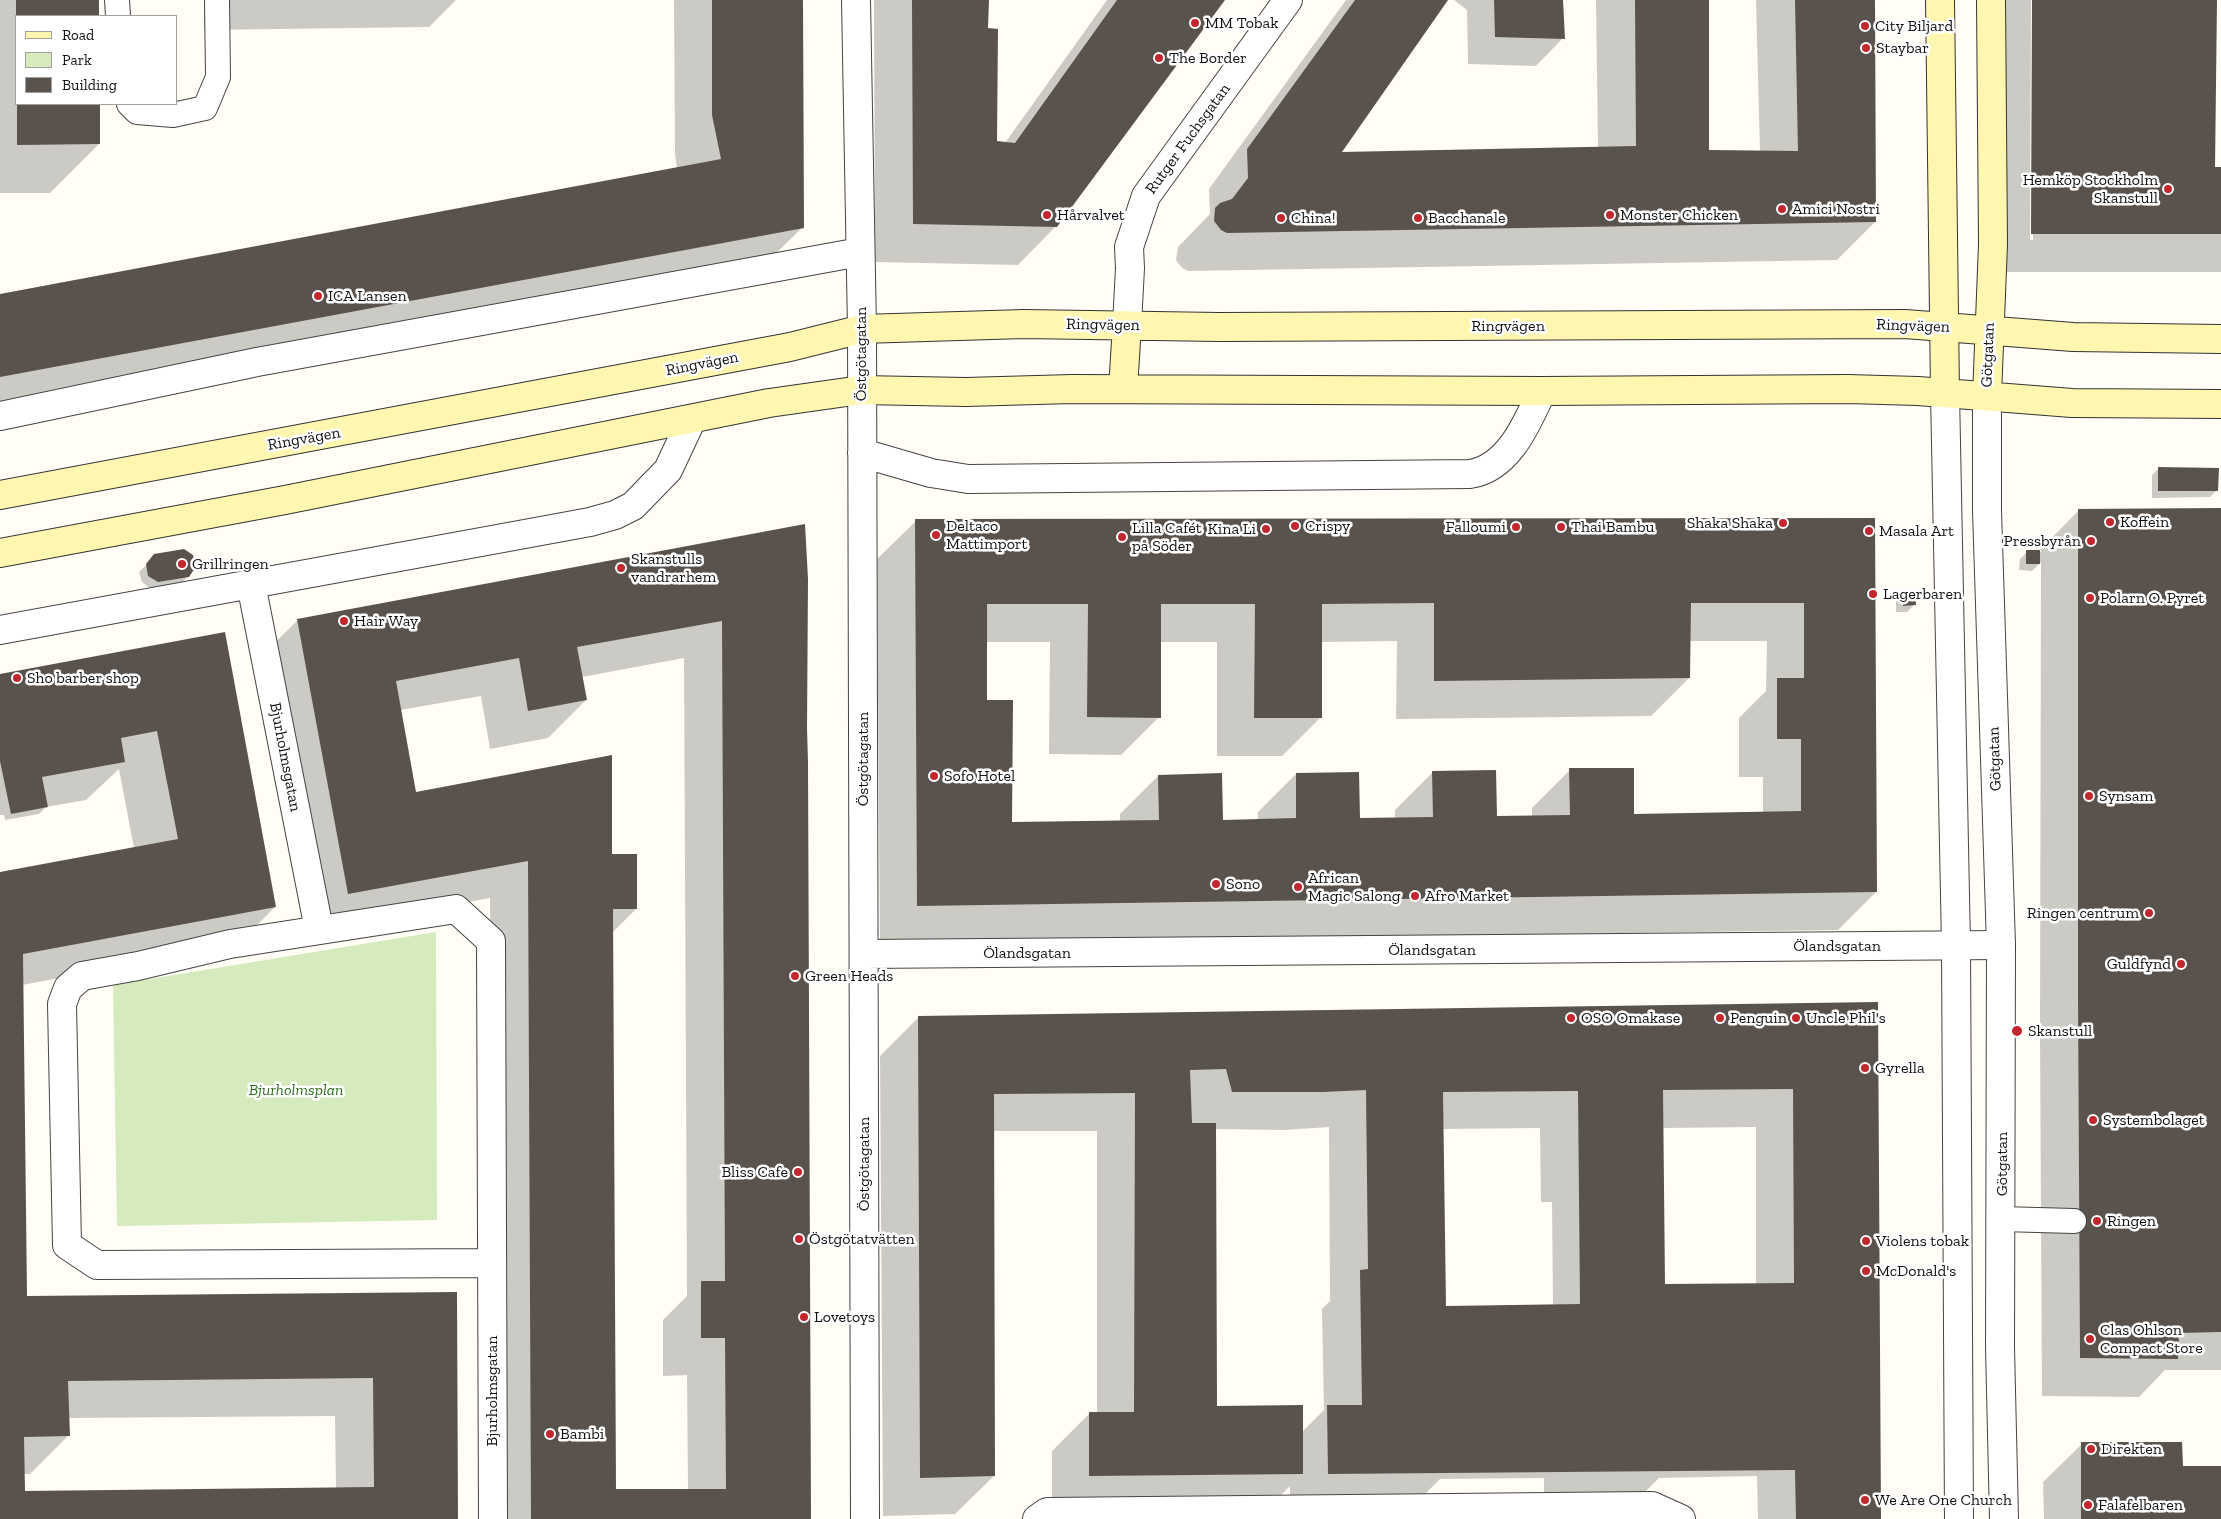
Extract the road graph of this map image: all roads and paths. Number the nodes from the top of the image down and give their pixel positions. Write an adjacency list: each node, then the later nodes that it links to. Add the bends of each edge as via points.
1 (118, 0): 7 (lane)
2 (218, 0): 8 (lane, via 218,77 205,108 173,115 137,112)
3 (856, 0): 9 (street, Östgötagatan)
4 (1288, 0): 10 (street, Rutger Fuchsgatan, via 1146,196 1129,247)
5 (1940, 0): 11 (main road)
6 (1991, 0): 13 (main road, Götgatan, via 1994,244)
7 (118, 15)
8 (130, 105)
9 (860, 252): 12 (street, Östgötagatan); 21 (street, via 258,362)
10 (1127, 325): 11 (main road, Ringvägen); 12 (main road, Ringvägen, via 1024,324); 15 (main road)
11 (1944, 326): 13 (main road, Ringvägen); 18 (main road)
12 (862, 329): 16 (street, Östgötagatan); 24 (main road, Ringvägen, via 790,347)
13 (1989, 330): 14 (main road, Ringvägen, via 2073,337); 19 (main road, Götgatan)
14 (2221, 339)
15 (1122, 389): 16 (main road); 17 (main road)
16 (861, 390): 22 (main road, via 769,403); 23 (street, Östgötagatan)
17 (1542, 391): 18 (main road, via 1848,390); 23 (street, via 1515,443 1488,468 1470,474 968,479 931,473)
18 (1945, 393): 19 (main road); 30 (street)
19 (1987, 396): 20 (main road, via 2072,403); 29 (street, Götgatan, via 1987,511)
20 (2221, 404)
21 (0, 416)
22 (692, 419): 25 (main road, via 285,500); 26 (street, via 668,470 633,506 615,515)
23 (862, 453): 31 (street, Östgötagatan)
24 (0, 495)
25 (0, 552)
26 (251, 584): 27 (street); 28 (street, Bjurholmsgatan)
27 (0, 630)
28 (319, 929): 34 (street, via 456,909 491,941); 34 (street, via 230,944 82,976 68,988 62,1004 67,1245 98,1265)
29 (2001, 945): 30 (street, Ölandsgatan); 32 (street, Götgatan)
30 (1956, 946): 31 (street, Ölandsgatan); 39 (street)
31 (864, 954): 36 (street, Östgötagatan)
32 (2002, 1219): 33 (lane); 40 (street, Götgatan, via 2000,1347)
33 (2074, 1220)
34 (491, 1263): 35 (street, Bjurholmsgatan)
35 (493, 1519)
36 (865, 1519)
37 (1037, 1519): 38 (street, via 1047,1512 1652,1506)
38 (1681, 1519)
39 (1959, 1519)
40 (2004, 1519)

